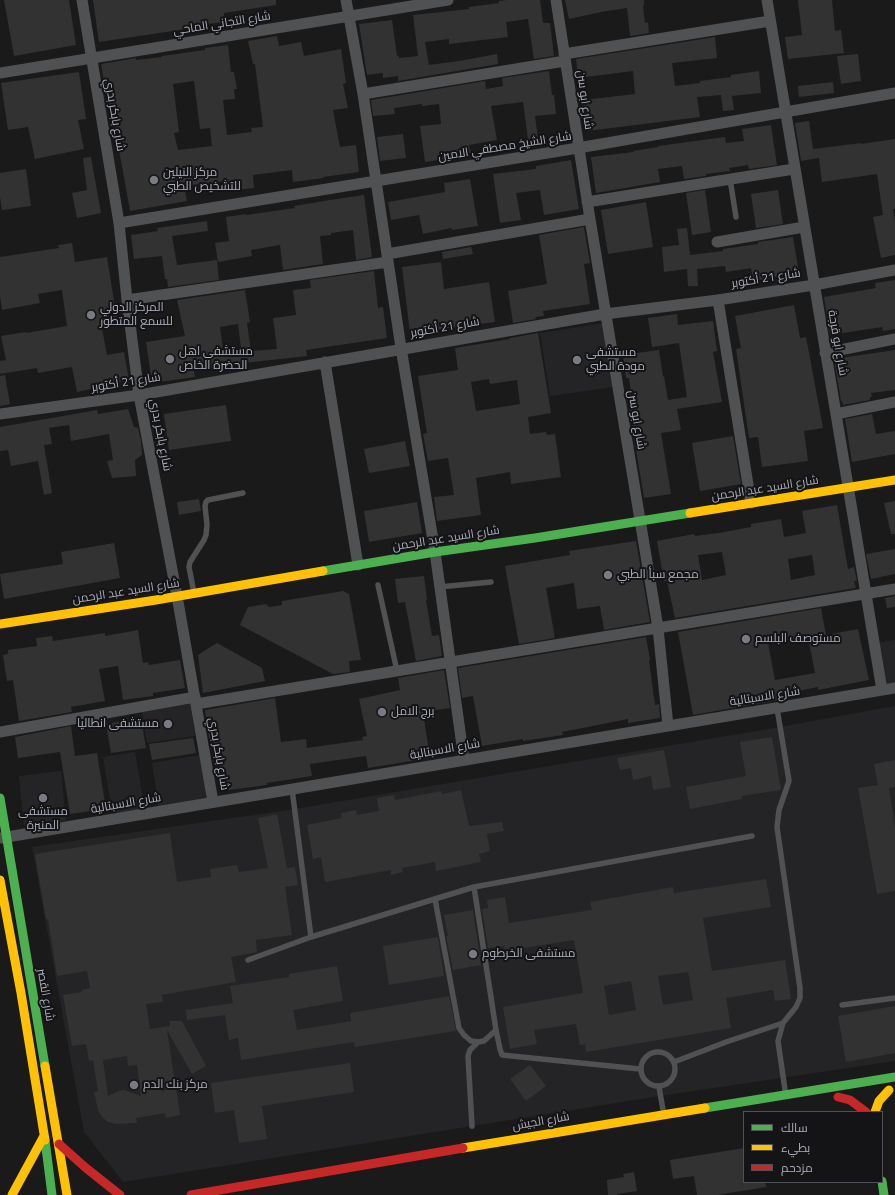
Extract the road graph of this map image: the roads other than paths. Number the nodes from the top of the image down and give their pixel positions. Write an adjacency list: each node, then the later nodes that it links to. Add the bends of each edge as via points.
1 (82, 0): 8 (street, شارع بابكر بدري)
2 (346, 0): 6 (street)
3 (448, 0): 6 (street, شارع التجاني الماحي)
4 (556, 0): 9 (street, شارع ابو سن)
5 (767, 0): 7 (street, شارع ابو قرجة)
6 (350, 17): 8 (street, شارع التجاني الماحي); 12 (street)
7 (770, 21): 9 (street); 13 (street, شارع ابو قرجة)
8 (91, 58): 10 (street, شارع التجاني الماحي); 21 (street, شارع بابكر بدري)
9 (565, 58): 12 (street); 14 (street, شارع ابو سن)
10 (0, 73)
11 (895, 93): 13 (street, شارع الشيخ مصطفي الامين)
12 (363, 94): 17 (street)
13 (785, 113): 14 (street, شارع الشيخ مصطفي الامين); 15 (street, شارع ابو قرجة)
14 (578, 148): 17 (street, شارع الشيخ مصطفي الامين); 18 (street, شارع ابو سن)
15 (794, 169): 16 (street); 22 (street, شارع ابو قرجة)
16 (730, 179): 18 (street); 19 (lane)
17 (375, 182): 21 (street, شارع الشيخ مصطفي الامين); 24 (street)
18 (587, 202): 20 (street, شارع ابو سن)
19 (736, 217)
20 (590, 219): 24 (street); 29 (street, شارع ابو سن)
21 (119, 223): 27 (street, شارع بابكر بدري)
22 (804, 227): 23 (street); 26 (street, شارع ابو قرجة)
23 (717, 242)
24 (388, 258): 27 (street); 31 (street)
25 (895, 270): 26 (street, شارع 21 أكتوبر)
26 (814, 285): 28 (street, شارع 21 أكتوبر); 32 (street, شارع ابو قرجة)
27 (127, 300): 34 (street, شارع بابكر بدري)
28 (718, 300): 29 (street, شارع 21 أكتوبر); 41 (street)
29 (605, 314): 31 (street, شارع 21 أكتوبر); 42 (street, شارع ابو سن)
30 (895, 339): 32 (street)
31 (401, 348): 33 (street, شارع 21 أكتوبر); 43 (street)
32 (825, 353): 37 (street, شارع ابو قرجة)
33 (325, 362): 34 (street, شارع 21 أكتوبر); 44 (street)
34 (139, 395): 36 (street, شارع 21 أكتوبر); 51 (street, شارع بابكر بدري)
35 (895, 402): 37 (street)
36 (0, 414)
37 (836, 414): 39 (street, شارع ابو قرجة)
38 (895, 480): 39 (main road, شارع السيد عبد الرحمن)
39 (848, 487): 41 (main road, شارع السيد عبد الرحمن); 50 (street, شارع ابو قرجة)
40 (243, 493): 49 (lane, via 206,502 206,535 189,567)
41 (752, 503): 42 (main road, شارع السيد عبد الرحمن)
42 (640, 521): 43 (main road, شارع السيد عبد الرحمن); 53 (street, شارع ابو سن)
43 (434, 552): 44 (main road, شارع السيد عبد الرحمن); 47 (street)
44 (358, 565): 49 (main road, شارع السيد عبد الرحمن)
45 (491, 582): 47 (lane)
46 (378, 585): 55 (lane)
47 (439, 587): 54 (street)
48 (895, 589): 50 (street)
49 (194, 593): 51 (main road, شارع السيد عبد الرحمن)
50 (866, 594): 53 (street); 57 (street, شارع ابو قرجة)
51 (177, 596): 52 (main road, شارع السيد عبد الرحمن); 58 (street, شارع بابكر بدري)
52 (0, 624)
53 (658, 628): 54 (street); 60 (street, شارع ابو سن)
54 (450, 662): 55 (street); 62 (street)
55 (397, 671): 58 (street)
56 (895, 688): 57 (street, شارع الاسبتالية)
57 (882, 690): 59 (street, شارع الاسبتالية)
58 (195, 701): 61 (street); 65 (street, شارع بابكر بدري)
59 (777, 708): 60 (street, شارع الاسبتالية); 75 (lane, via 789,781 779,810 777,827 800,988 798,1003)
60 (668, 726): 62 (street, شارع الاسبتالية)
61 (0, 732)
62 (464, 760): 63 (street, شارع الاسبتالية)
63 (292, 789): 65 (street, شارع الاسبتالية); 71 (lane)
64 (0, 798): 67 (main road, شارع القصر)
65 (213, 802): 67 (street, شارع الاسبتالية)
66 (752, 836): 69 (lane)
67 (4, 837): 92 (main road, شارع القصر)
68 (0, 880): 91 (main road, شارع القصر)
69 (474, 887): 70 (lane); 76 (lane)
70 (435, 899): 71 (lane); 77 (lane, via 459,1028 467,1038)
71 (311, 937): 72 (lane)
72 (248, 960)
73 (895, 998): 74 (lane)
74 (842, 1005)
75 (783, 1023): 78 (lane); 85 (lane, via 778,1041)
76 (496, 1030): 77 (lane, via 484,1041); 79 (lane, via 502,1055)
77 (478, 1042): 90 (lane, via 468,1056)
78 (674, 1062): 79 (lane, via 670,1056 658,1051 645,1057); 82 (lane, via 675,1075 671,1081)
79 (640, 1070): 82 (lane, via 646,1082)
80 (895, 1077): 81 (main road, شارع الجيش)
81 (868, 1081): 84 (main road); 85 (main road, شارع الجيش)
82 (659, 1087): 89 (lane)
83 (892, 1089): 84 (main road); 88 (main road, via 879,1101)
84 (869, 1094): 86 (main road, via 835,1098 850,1100); 87 (main road)
85 (786, 1095): 89 (main road, شارع الجيش)
86 (865, 1111)
87 (872, 1111)
88 (875, 1111)
89 (664, 1117): 93 (main road, شارع الجيش)
90 (472, 1126)
91 (44, 1136): 98 (main road); 99 (main road, شارع القصر)
92 (59, 1144): 100 (main road, شارع القصر); 101 (main road)
93 (478, 1146): 94 (main road); 95 (main road, شارع الجيش)
94 (480, 1157)
95 (360, 1166): 96 (main road); 102 (main road, شارع الجيش)
96 (362, 1177)
97 (882, 1183): 103 (main road)
98 (12, 1195)
99 (52, 1195)
100 (67, 1195)
101 (120, 1195)
102 (191, 1195)
103 (884, 1195)

